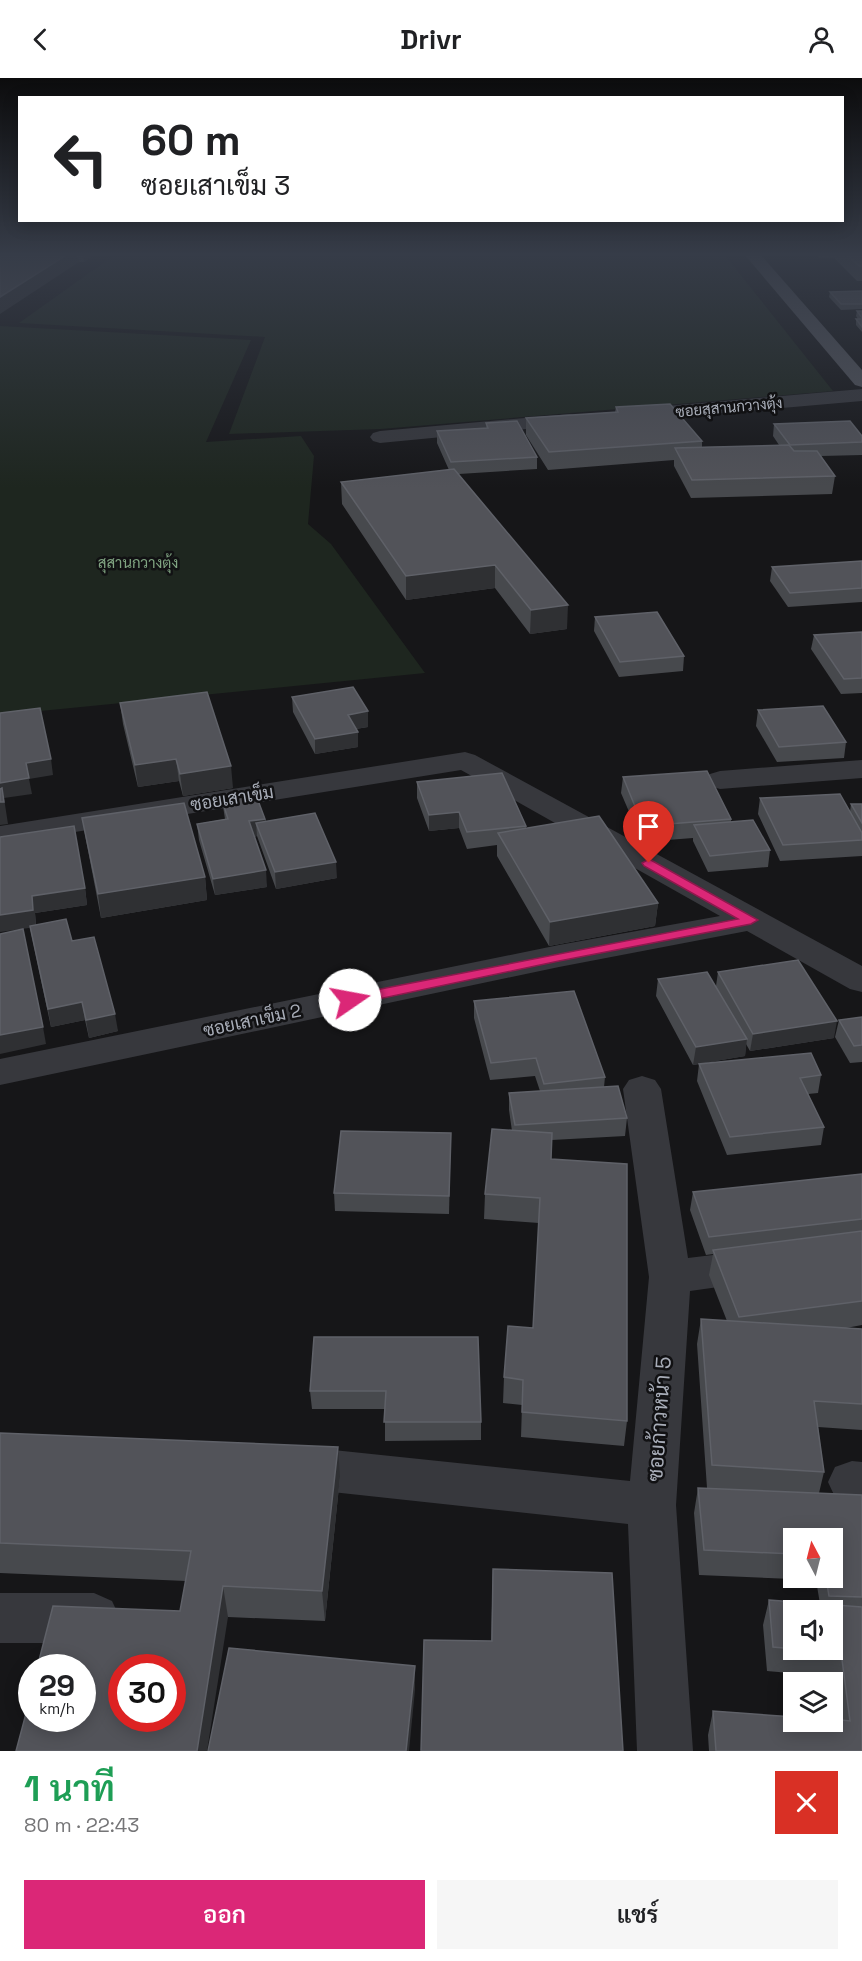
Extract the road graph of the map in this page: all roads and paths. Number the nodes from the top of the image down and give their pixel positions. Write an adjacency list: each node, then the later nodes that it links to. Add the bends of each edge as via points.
1 (820, 332): 2 (main road)
2 (862, 381)
3 (862, 396): 4 (street, ซอยสุสานกวางตุ้ง)
4 (617, 416)
5 (593, 418): 6 (street)
6 (380, 437)
7 (862, 769): 8 (street)
8 (720, 780)
9 (0, 835): 10 (street, ซอยเสาเข็ม, via 465,761)
10 (751, 920): 11 (street); 12 (street, ซอยเสาเข็ม 2)
11 (862, 981)
12 (0, 1072)
13 (642, 1089): 15 (street, ซอยก้าวหน้า 5)
14 (794, 1261): 15 (street)
15 (670, 1277): 17 (street, ซอยก้าวหน้า 5)
16 (250, 1462): 17 (street)
17 (652, 1505): 20 (street, ซอยก้าวหน้า 5)
18 (0, 1618): 19 (street)
19 (105, 1618)
20 (665, 1751)

